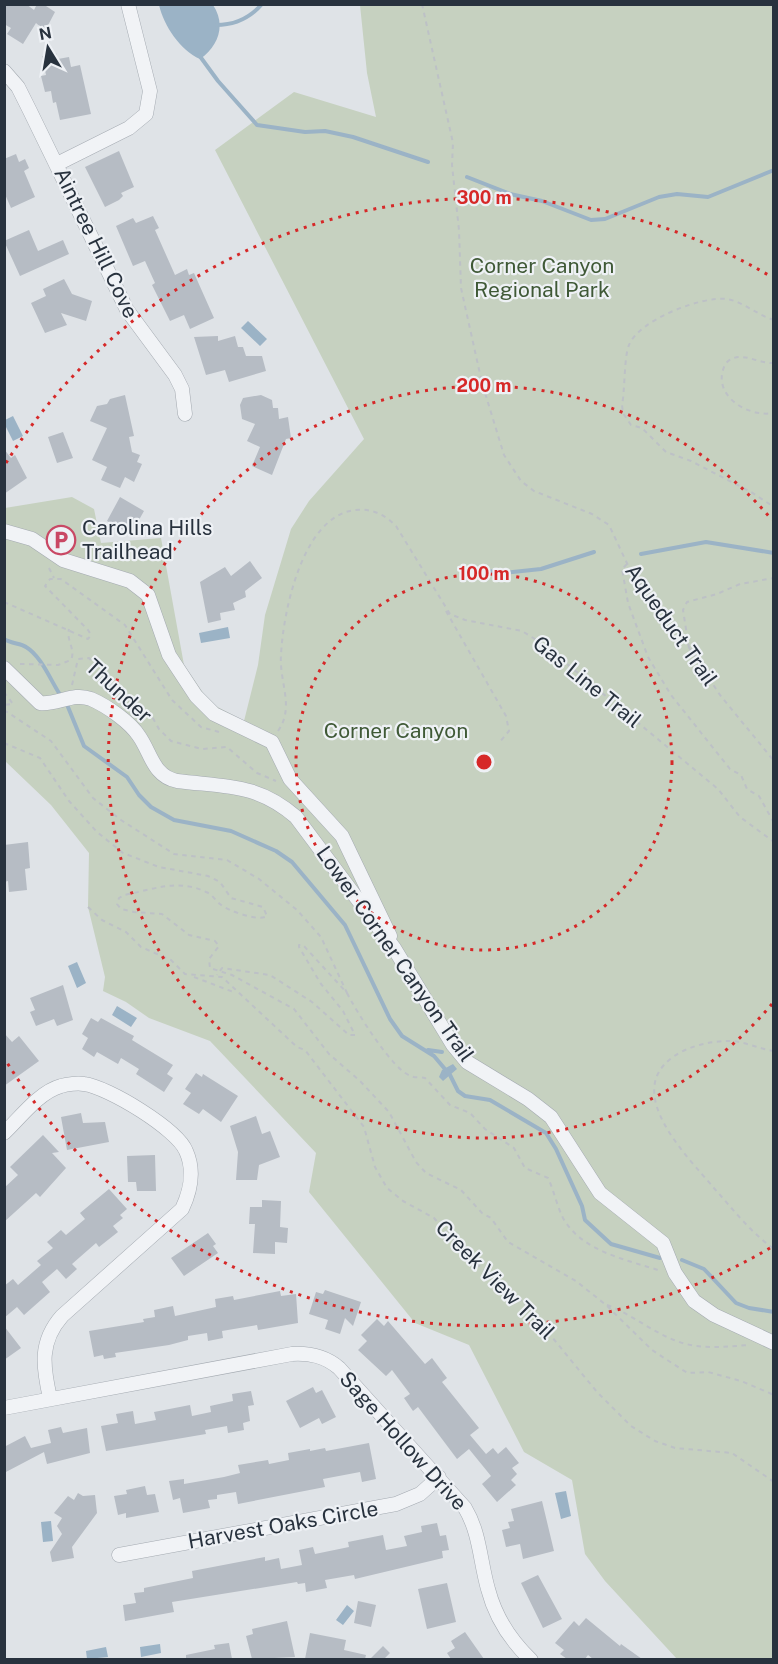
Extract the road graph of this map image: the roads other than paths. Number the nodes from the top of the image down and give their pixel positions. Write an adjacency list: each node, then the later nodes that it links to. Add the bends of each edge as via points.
1 (128, 4): 3 (street, via 150,91 146,114 129,128)
2 (4, 71): 3 (street, Aintree Hill Cove, via 18,87)
3 (57, 164): 4 (street, Aintree Hill Cove, via 127,310 175,375 182,389)
4 (185, 414)
5 (4, 531): 7 (street, via 32,539 63,560 142,588 169,655 196,696 214,714 269,739 290,778 342,836)
6 (4, 668): 7 (street, Lower Corner Canyon Trail, via 40,703 77,697 92,700 125,722 138,734 154,766 170,780 248,789 279,802 317,841)
7 (394, 948): 9 (street, Lower Corner Canyon Trail, via 463,1057 545,1110 600,1193 663,1243 687,1292 703,1308)
8 (4, 1133): 10 (street, via 44,1095 60,1086 85,1084 107,1092 179,1138 192,1171 190,1192 182,1209 52,1328 43,1358)
9 (769, 1340)
10 (50, 1398): 11 (street, Sage Hollow Drive); 12 (street, Sage Hollow Drive, via 309,1354 339,1368)
11 (4, 1408)
12 (439, 1477): 13 (street, Harvest Oaks Circle, via 420,1494 396,1504); 14 (street, Sage Hollow Drive, via 470,1516 492,1603 507,1632)
13 (119, 1555)
14 (531, 1659)

